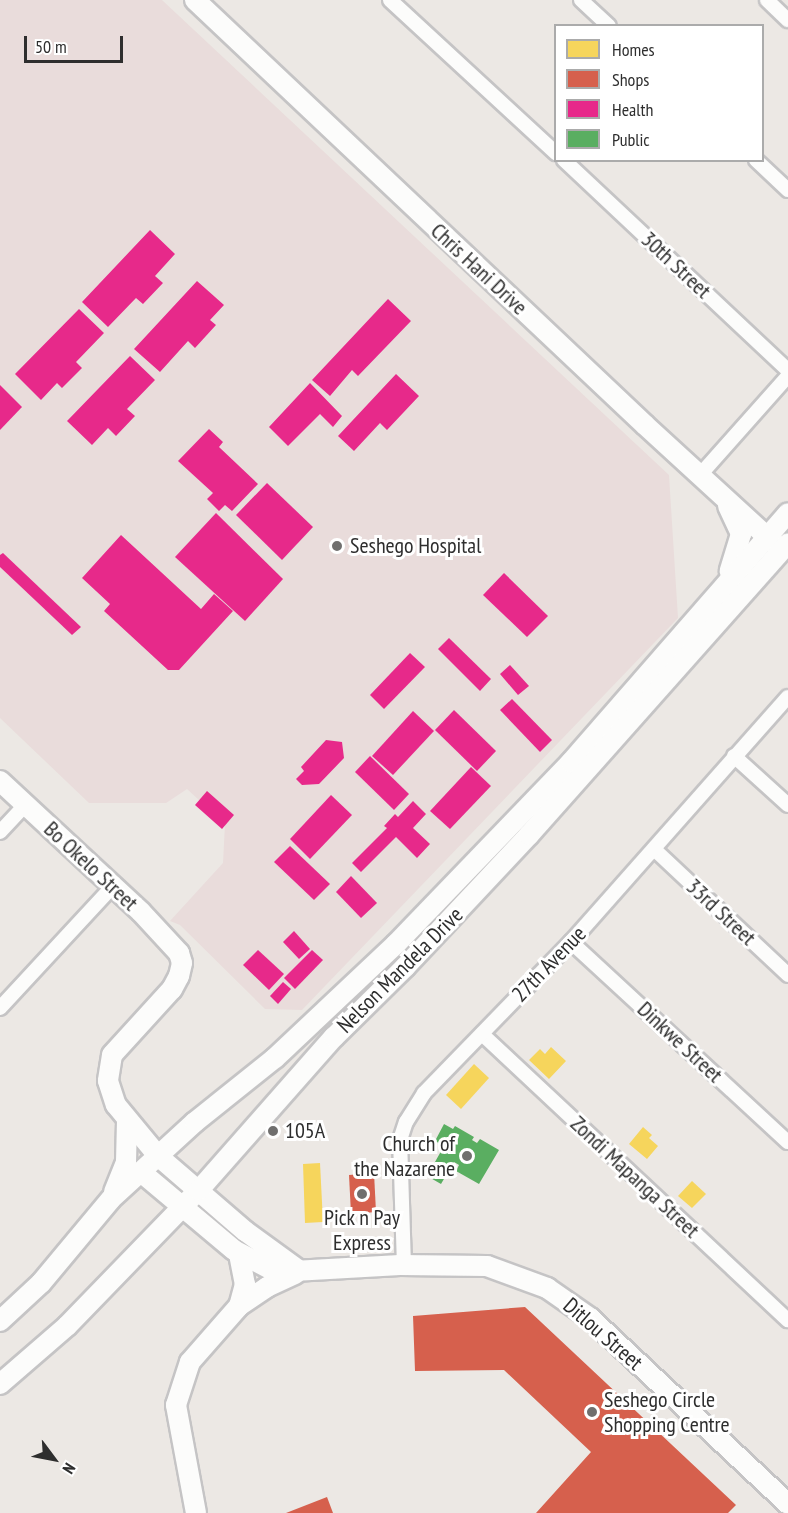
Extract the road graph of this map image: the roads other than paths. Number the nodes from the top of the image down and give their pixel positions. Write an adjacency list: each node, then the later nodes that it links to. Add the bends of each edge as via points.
1 (196, 0): 13 (street, Chris Hani Drive)
2 (390, 0): 7 (street)
3 (581, 0): 6 (street)
4 (767, 0): 5 (street)
5 (788, 20)
6 (607, 24)
7 (554, 152)
8 (566, 162): 11 (street, 30th Street)
9 (758, 162): 10 (street)
10 (788, 190)
11 (788, 370)
12 (788, 376): 13 (street)
13 (700, 475): 14 (street, Chris Hani Drive)
14 (717, 489): 16 (street, Chris Hani Drive); 18 (street, via 741,534)
15 (788, 513): 16 (street, Nelson Mandela Drive)
16 (767, 536): 17 (street, Chris Hani Drive); 18 (street, Nelson Mandela Drive)
17 (785, 547): 35 (street, Nelson Mandela Drive, via 530,835 334,1037)
18 (726, 582): 33 (street, Nelson Mandela Drive, via 571,762 396,944 275,1058)
19 (788, 697): 20 (street, 27th Avenue)
20 (734, 756): 23 (street); 25 (street, 27th Avenue)
21 (0, 781): 22 (street, Bo Okelo Street)
22 (25, 805): 24 (street); 26 (street, Bo Okelo Street)
23 (788, 805)
24 (0, 832)
25 (654, 849): 27 (street, 27th Avenue); 28 (street, 33rd Street)
26 (113, 886): 29 (street); 31 (street, Bo Okelo Street, via 179,953 182,963 172,989 112,1055 108,1081 116,1105)
27 (571, 942): 30 (street, 27th Avenue); 32 (street, Dinkwe Street)
28 (788, 975)
29 (0, 1008)
30 (482, 1034): 39 (street, 27th Avenue, via 424,1093 403,1131 400,1140); 42 (street, Zondi Mapanga Street)
31 (127, 1121): 33 (street); 36 (street, via 126,1162)
32 (788, 1142)
33 (158, 1156): 34 (street, Nelson Mandela Drive); 35 (street)
34 (141, 1172): 36 (street, Nelson Mandela Drive); 37 (street, Ditlou Street)
35 (198, 1190): 37 (street, Nelson Mandela Drive); 40 (street)
36 (111, 1199): 43 (street, Nelson Mandela Drive, via 42,1283)
37 (180, 1207): 38 (street, Ditlou Street); 44 (street, Nelson Mandela Drive, via 67,1326)
38 (239, 1254): 40 (street, Ditlou Street, via 276,1272); 41 (street, via 245,1284)
39 (404, 1266): 40 (street, Ditlou Street); 45 (street, Ditlou Street, via 487,1266 555,1294 590,1318)
40 (300, 1271): 41 (street)
41 (239, 1306): 46 (street, via 190,1362 176,1405)
42 (788, 1320)
43 (0, 1321)
44 (0, 1384)
45 (788, 1504)
46 (196, 1513)

